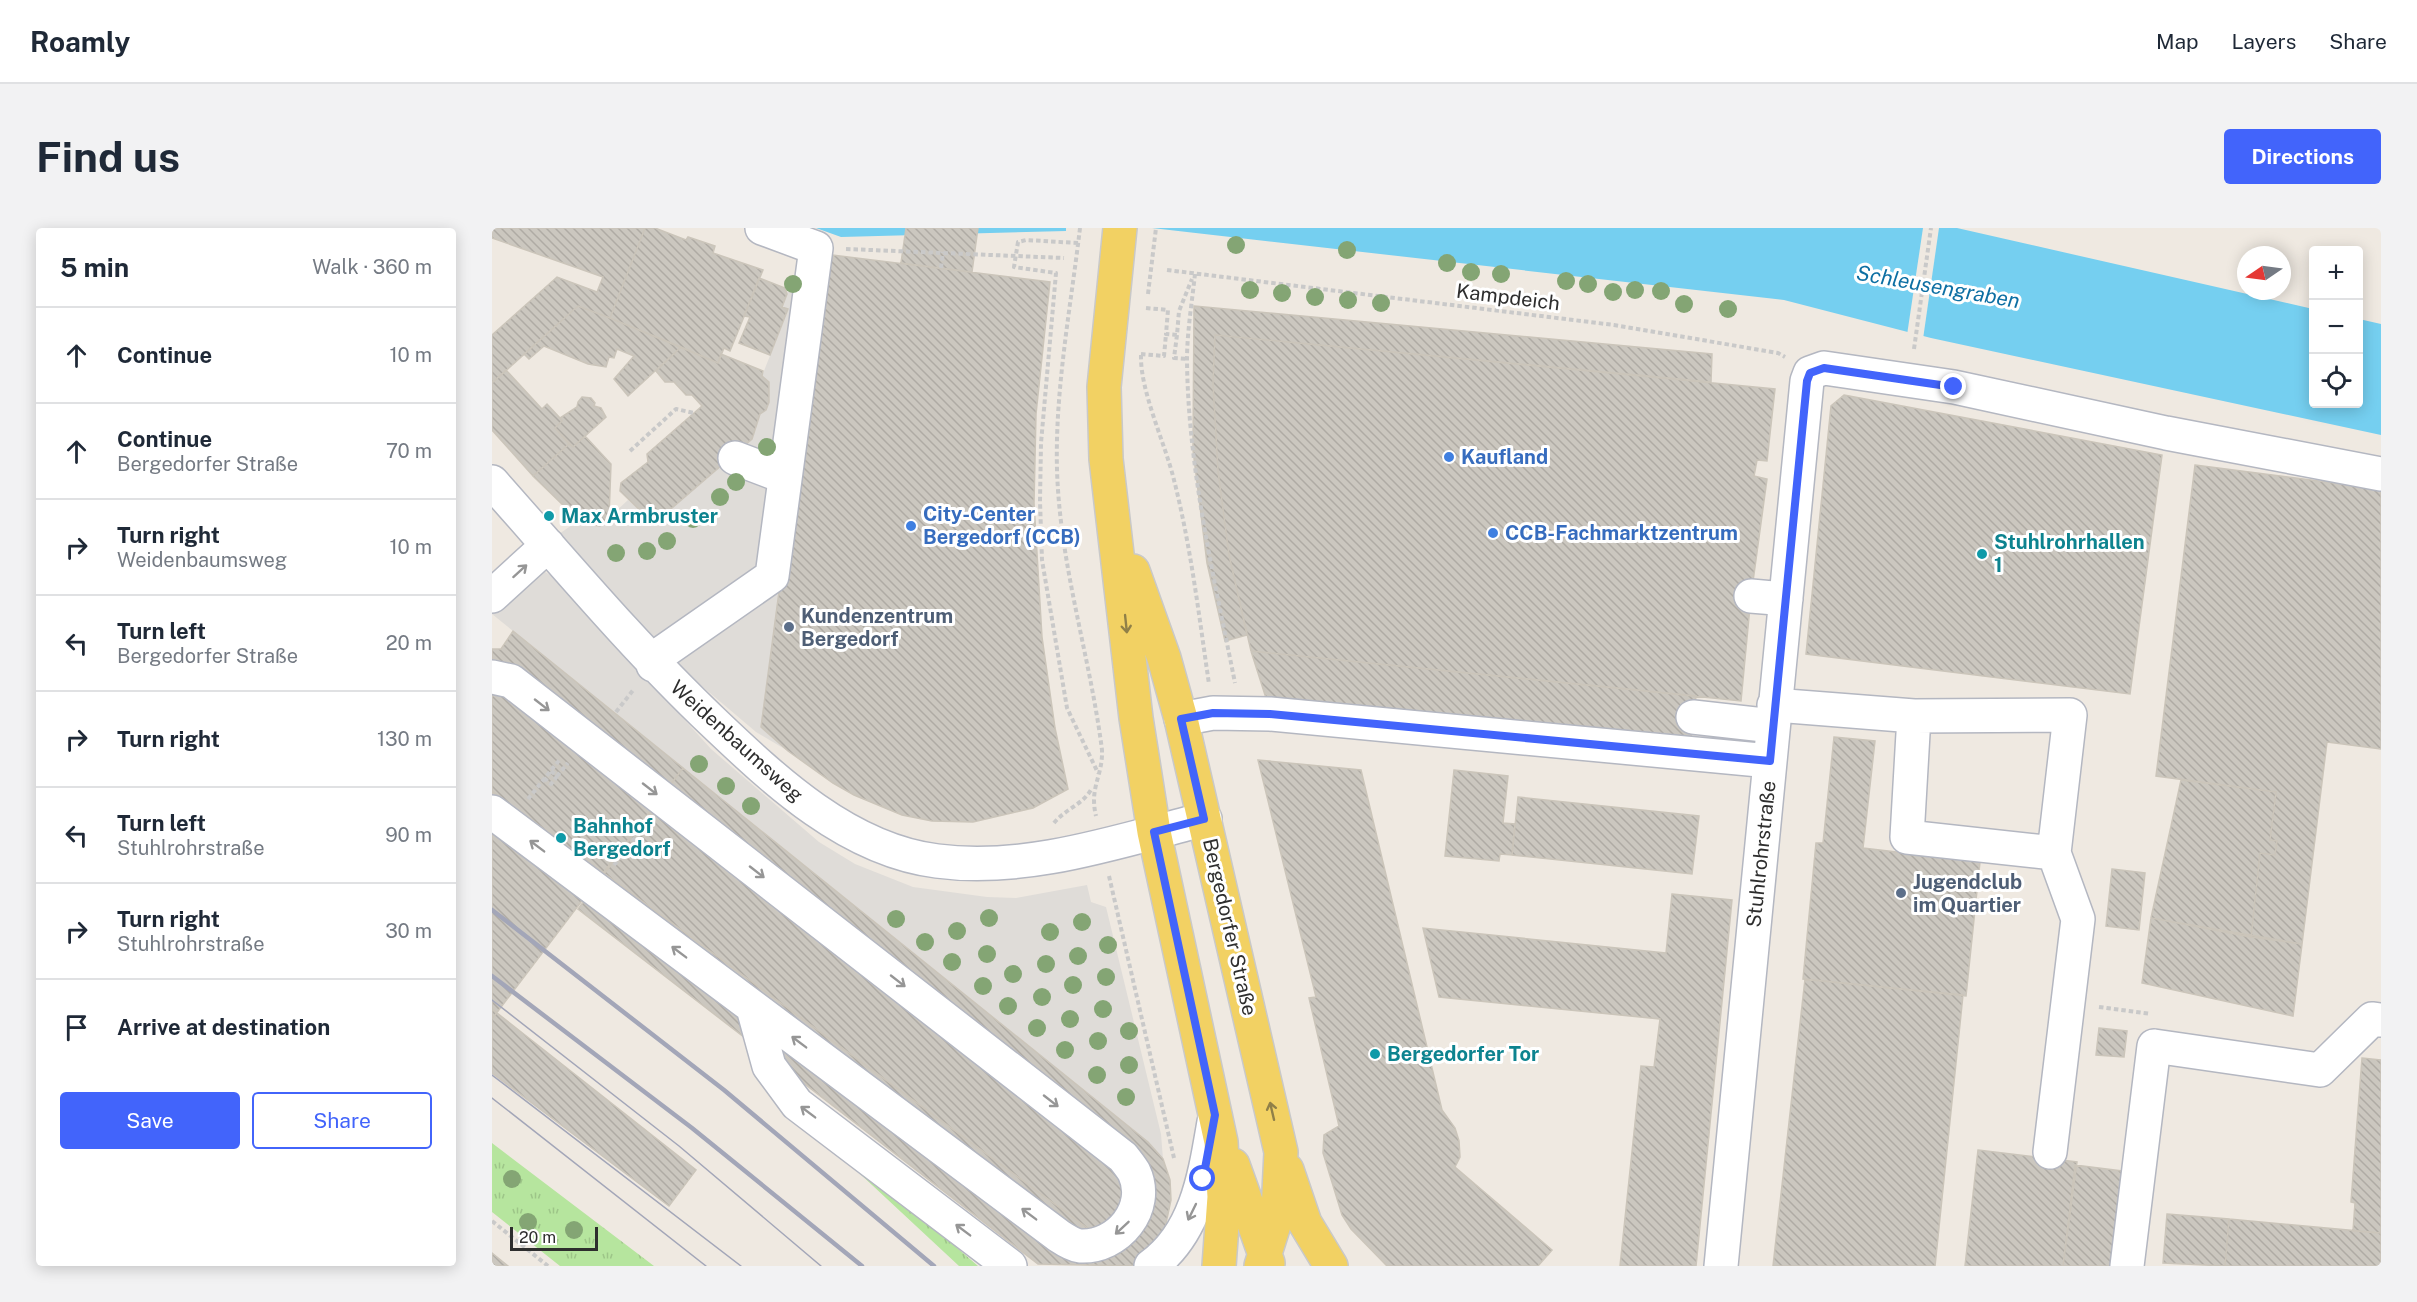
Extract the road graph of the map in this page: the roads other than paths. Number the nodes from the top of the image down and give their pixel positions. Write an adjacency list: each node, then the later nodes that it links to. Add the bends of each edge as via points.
1 (762, 228): 5 (street, Weidenbaumsweg, via 816,248)
2 (1120, 228): 7 (main road, Bergedorfer Straße, via 1104,407 1106,459)
3 (735, 458): 5 (street)
4 (2381, 474): 11 (street, Stuhlrohrstraße, via 1954,387 1824,368 1810,373 1807,381)
5 (785, 477): 12 (street, Weidenbaumsweg, via 776,576 663,652)
6 (492, 482): 8 (street, Weidenbaumsweg)
7 (1116, 524): 17 (main road, Bergedorfer Straße, via 1164,658); 21 (main road, Bergedorfer Straße, one-way to 21, via 1136,718)
8 (548, 545): 9 (street, one-way to 8); 12 (street, Weidenbaumsweg)
9 (492, 596)
10 (1751, 596): 11 (street)
11 (1786, 598): 14 (street, Stuhlrohrstraße)
12 (653, 665): 21 (street, Weidenbaumsweg, via 745,753 805,802 840,825 895,852 938,861 1027,860)
13 (492, 677): 28 (street, one-way to 28, via 511,681 1123,1157 1135,1174 1138,1196 1134,1216 1123,1230)
14 (1774, 715): 15 (street); 16 (street); 18 (street, Stuhlrohrstraße)
15 (1914, 716): 22 (street, via 1907,837); 22 (street, via 2070,715)
16 (1693, 717)
17 (1181, 719): 18 (street, via 1227,713); 20 (main road, Bergedorfer Straße)
18 (1770, 761): 34 (street, Stuhlrohrstraße)
19 (500, 818): 23 (street, one-way to 19)
20 (1204, 819): 21 (street, Weidenbaumsweg); 26 (main road, Bergedorfer Straße, one-way to 20)
21 (1154, 832): 25 (main road, Bergedorfer Straße)
22 (2055, 853): 27 (street, via 2078,920)
23 (753, 1008): 28 (street, one-way to 23, via 1059,1236); 30 (street, one-way to 23, via 797,1104 769,1066)
24 (2381, 1020): 35 (street, via 2372,1019 2320,1070 2154,1046)
25 (1215, 1115): 29 (main road); 31 (street, one-way to 31, via 1192,1215 1162,1258); 32 (main road, Bergedorfer Straße, via 1224,1178)
26 (1281, 1152): 29 (main road, Bergedorfer Straße, via 1278,1212); 33 (main road, via 1305,1222)
27 (2050, 1152)
28 (1078, 1256)
29 (1266, 1263)
30 (1010, 1266)
31 (1151, 1266)
32 (1220, 1266)
33 (1331, 1266)
34 (1721, 1266)
35 (2127, 1266)

